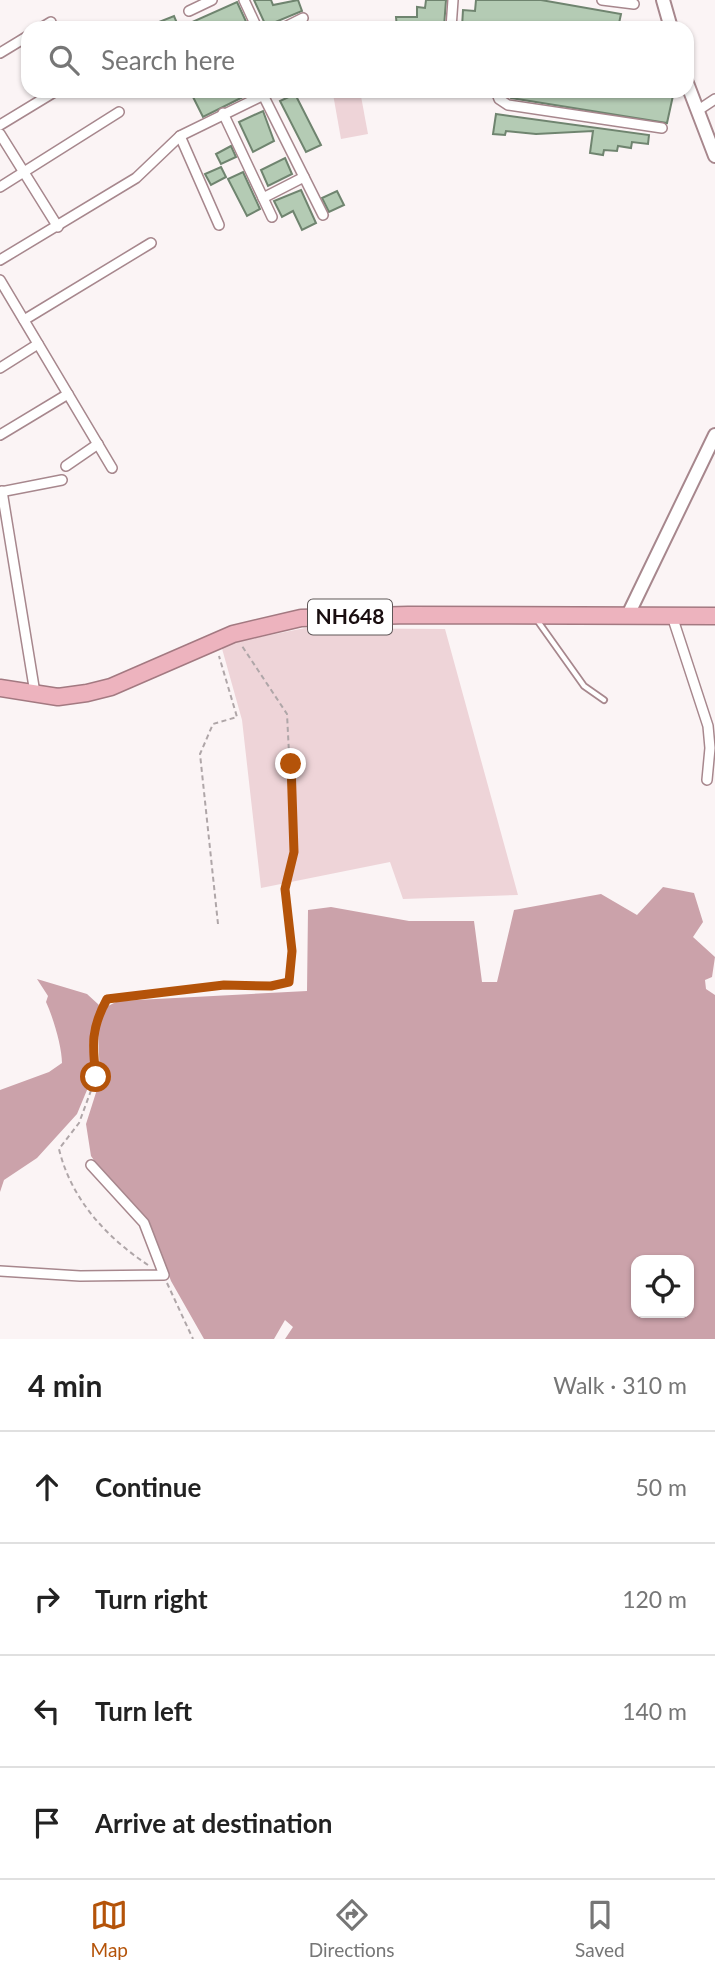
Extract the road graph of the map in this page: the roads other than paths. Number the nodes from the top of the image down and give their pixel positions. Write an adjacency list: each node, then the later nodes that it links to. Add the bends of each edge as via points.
1 (212, 0): 7 (street)
2 (244, 0): 9 (street)
3 (453, 0): 11 (street)
4 (601, 0): 6 (street)
5 (663, 0): 12 (street)
6 (634, 4)
7 (189, 11)
8 (303, 18): 10 (street)
9 (254, 21)
10 (297, 21)
11 (452, 21)
12 (669, 21)
13 (21, 40): 14 (street)
14 (0, 53)
15 (44, 98): 24 (street)
16 (257, 98): 23 (street)
17 (270, 98): 30 (street)
18 (499, 98): 25 (street, via 508,105)
19 (692, 98): 21 (street)
20 (715, 99): 21 (street)
21 (697, 111): 28 (street)
22 (119, 112): 29 (street)
23 (223, 113): 27 (street); 32 (street)
24 (0, 125)
25 (662, 128)
26 (0, 134): 29 (street)
27 (180, 136): 35 (street); 36 (street, via 136,178)
28 (715, 156)
29 (24, 173): 31 (street); 36 (street)
30 (304, 177): 32 (street); 33 (street)
31 (0, 187)
32 (263, 198): 34 (street)
33 (323, 215)
34 (272, 217)
35 (219, 225)
36 (58, 227): 38 (street)
37 (151, 243): 40 (street)
38 (0, 260)
39 (0, 280): 40 (street)
40 (24, 320): 41 (street)
41 (38, 344): 42 (street); 43 (street)
42 (0, 368)
43 (68, 394): 44 (street); 46 (street)
44 (0, 435)
45 (715, 435): 53 (street)
46 (98, 444): 47 (street); 48 (street)
47 (66, 466)
48 (111, 468)
49 (62, 480): 50 (street)
50 (1, 491): 56 (street)
51 (534, 616): 53 (highway, NH648); 56 (highway, NH648, via 301,618 233,634 111,687 58,697); 57 (lane, via 584,686)
52 (715, 616): 54 (highway, NH648)
53 (627, 617): 54 (highway, NH648)
54 (672, 617): 58 (street, via 708,726)
55 (0, 688): 56 (highway, NH648)
56 (35, 693)
57 (604, 700)
58 (706, 779)
59 (91, 1165): 60 (street, via 144,1223 163,1275)
60 (0, 1271)

